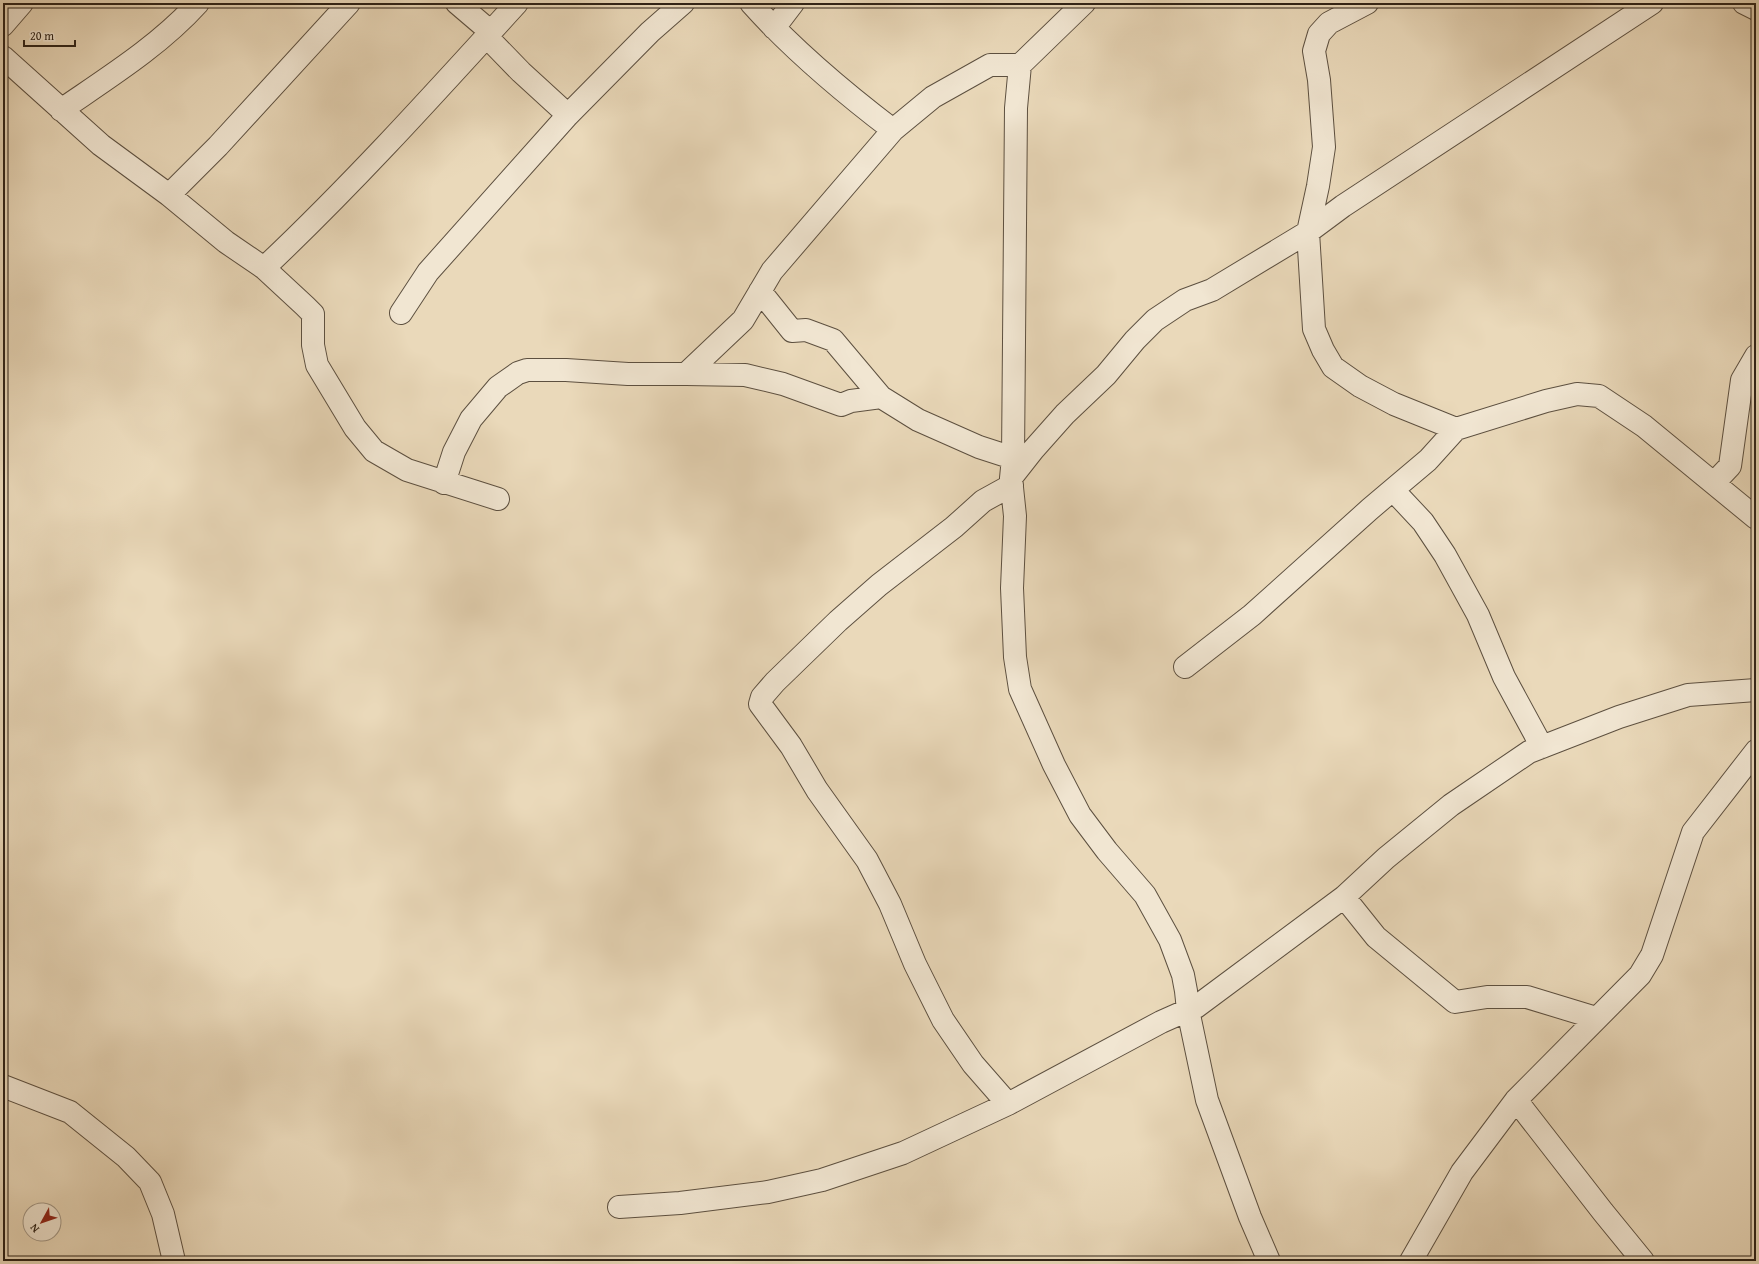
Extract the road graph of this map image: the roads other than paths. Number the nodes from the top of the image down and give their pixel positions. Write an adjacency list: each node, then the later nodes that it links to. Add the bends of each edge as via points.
1 (22, 3): 14 (street)
2 (198, 3): 19 (street, via 135,59)
3 (349, 3): 22 (street, via 218,146)
4 (458, 3): 16 (street)
5 (517, 3): 16 (street)
6 (683, 3): 20 (street, via 650,32)
7 (751, 3): 15 (street)
8 (793, 3): 15 (street)
9 (1084, 3): 18 (street)
10 (1367, 3): 23 (street, via 1329,23 1319,34 1314,51 1324,147)
11 (1652, 3): 23 (street)
12 (1744, 3): 13 (street)
13 (1756, 9)
14 (3, 24)
15 (774, 28): 21 (street, via 867,111)
16 (489, 34): 20 (street, via 521,72); 24 (street, via 354,179)
17 (3, 57): 19 (street)
18 (1020, 65): 21 (street, via 990,65 932,97); 31 (street, via 1016,108)
19 (61, 110): 22 (street, via 101,145)
20 (568, 115): 26 (street, via 428,272)
21 (893, 130): 25 (street, via 772,271)
22 (169, 195): 24 (street, via 226,242)
23 (1308, 232): 30 (street, via 1314,329 1333,367 1360,386 1394,404); 31 (street, via 1212,290 1185,300 1155,320)
24 (264, 268): 32 (street, via 313,314 313,345 317,365 355,428 374,451 407,470)
25 (760, 291): 28 (street, via 744,320); 29 (street, via 792,331 806,330 833,340)
26 (400, 313)
27 (1756, 356): 33 (street, via 1742,380 1730,466)
28 (686, 374): 29 (street, via 745,375 783,384 841,405); 32 (street, via 543,370 518,373 498,387 471,420 454,452)
29 (881, 397): 31 (street, via 918,420 979,447)
30 (1456, 429): 33 (street, via 1546,401 1577,394 1599,396 1644,426); 34 (street, via 1428,460)
31 (1012, 474): 42 (street, via 1015,516 1012,588 1015,657 1020,689 1080,815 1145,895 1170,940 1183,974); 46 (street, via 954,527 873,590 838,621 774,682 762,697 760,704 867,860 943,1020 973,1064)
32 (444, 482): 35 (street)
33 (1714, 483): 36 (street)
34 (1393, 490): 37 (street, via 1252,615); 39 (street, via 1423,522 1445,554 1478,615 1504,677)
35 (498, 499)
36 (1756, 518)
37 (1185, 667)
38 (1756, 690): 39 (street, via 1688,695 1619,717)
39 (1542, 747): 41 (street, via 1529,752 1451,805 1386,858)
40 (1756, 751): 43 (street, via 1693,832 1652,955 1640,975)
41 (1344, 897): 42 (street, via 1196,1007); 43 (street, via 1376,937 1455,1002 1487,997 1527,997)
42 (1188, 1010): 46 (street); 49 (street, via 1207,1100)
43 (1596, 1018): 45 (street)
44 (3, 1086): 48 (street, via 70,1112 126,1157 150,1182 163,1214)
45 (1516, 1100): 50 (street, via 1462,1172); 51 (street)
46 (1008, 1104): 47 (street, via 903,1153 822,1180 768,1192 680,1203)
47 (619, 1207)
48 (174, 1261)
49 (1269, 1261)
50 (1411, 1261)
51 (1643, 1261)

